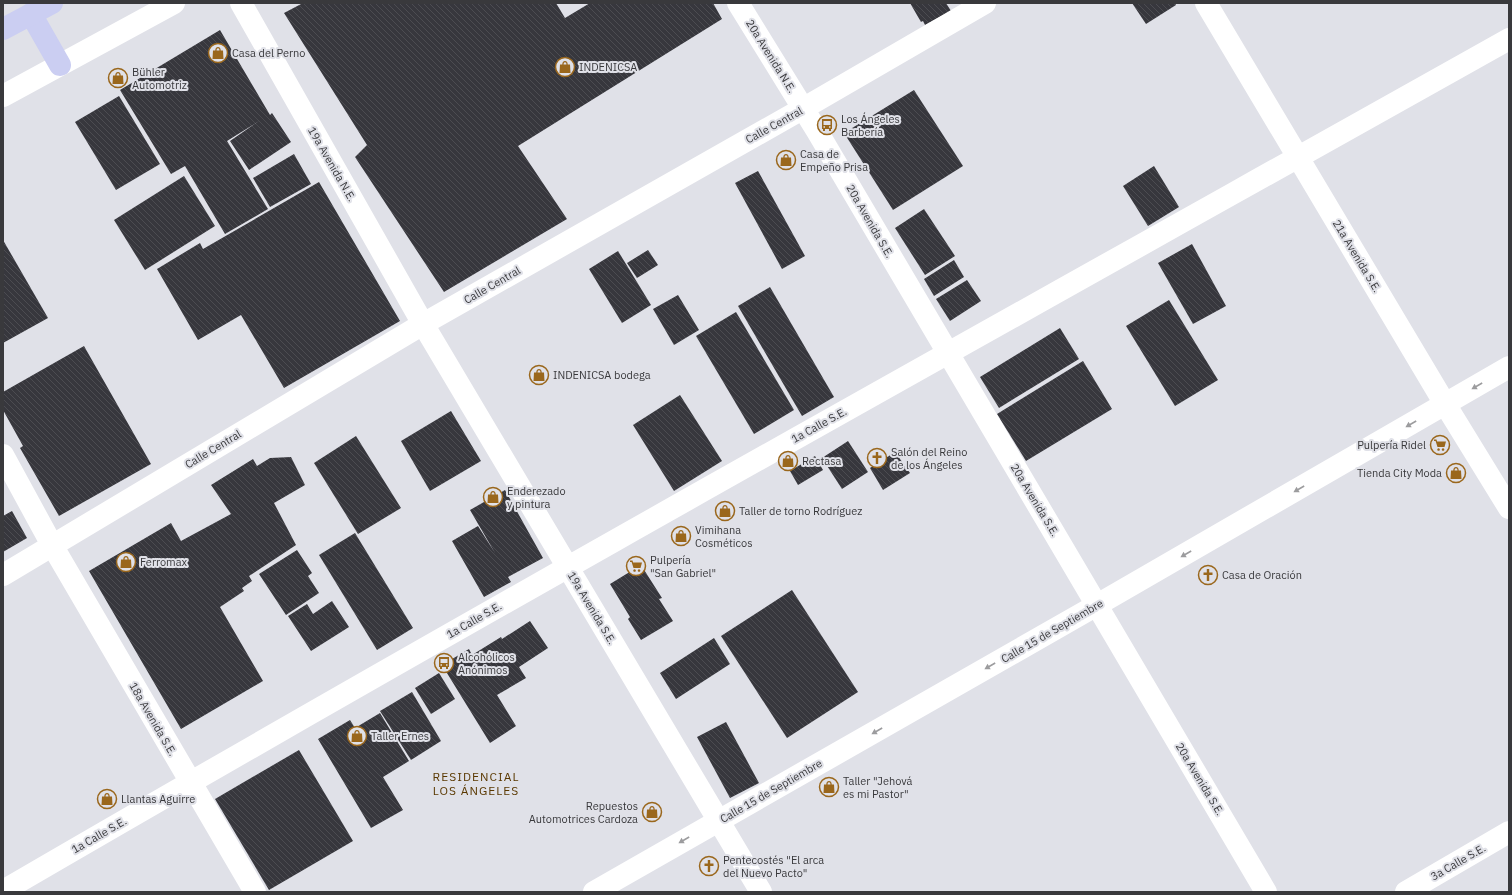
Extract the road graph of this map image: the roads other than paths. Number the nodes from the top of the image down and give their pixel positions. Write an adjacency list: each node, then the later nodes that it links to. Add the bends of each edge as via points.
1 (52, 3): 7 (highway)
2 (174, 3): 10 (street)
3 (241, 3): 14 (street, 19a Avenida N.E.)
4 (738, 3): 12 (street, 20a Avenida N.E.)
5 (985, 3): 12 (street, Calle Central)
6 (1206, 3): 13 (street, 21a Avenida S.E.)
7 (31, 14): 8 (highway); 10 (highway)
8 (3, 29)
9 (1509, 39): 13 (street, 1a Calle S.E.)
10 (60, 65): 11 (street)
11 (3, 96)
12 (804, 108): 14 (street, Calle Central); 15 (street, 20a Avenida S.E.)
13 (1298, 157): 15 (street, 1a Calle S.E.); 17 (street, 21a Avenida S.E.)
14 (423, 324): 20 (street, Calle Central); 21 (street, 19a Avenida S.E.)
15 (948, 353): 21 (street, 1a Calle S.E.); 23 (street, 20a Avenida S.E.)
16 (1509, 367): 17 (street, Calle 15 de Septiembre, one-way to 17)
17 (1445, 404): 19 (street, 21a Avenida S.E.); 23 (street, Calle 15 de Septiembre, one-way to 23)
18 (3, 455): 20 (street, 18a Avenida S.E.)
19 (1509, 508)
20 (52, 545): 22 (street, Calle Central); 24 (street, 18a Avenida S.E.)
21 (567, 566): 24 (street, 1a Calle S.E.); 25 (street, 19a Avenida S.E.)
22 (3, 575)
23 (1097, 605): 25 (street, Calle 15 de Septiembre, one-way to 25); 31 (street, 20a Avenida S.E.)
24 (189, 782): 27 (street, 1a Calle S.E.); 28 (street, 18a Avenida S.E.)
25 (718, 821): 29 (street, Calle 15 de Septiembre, one-way to 29); 30 (street, 19a Avenida S.E.)
26 (1509, 832): 32 (street, 3a Calle S.E.)
27 (3, 891)
28 (255, 892)
29 (594, 892)
30 (761, 892)
31 (1266, 892)
32 (1406, 892)

